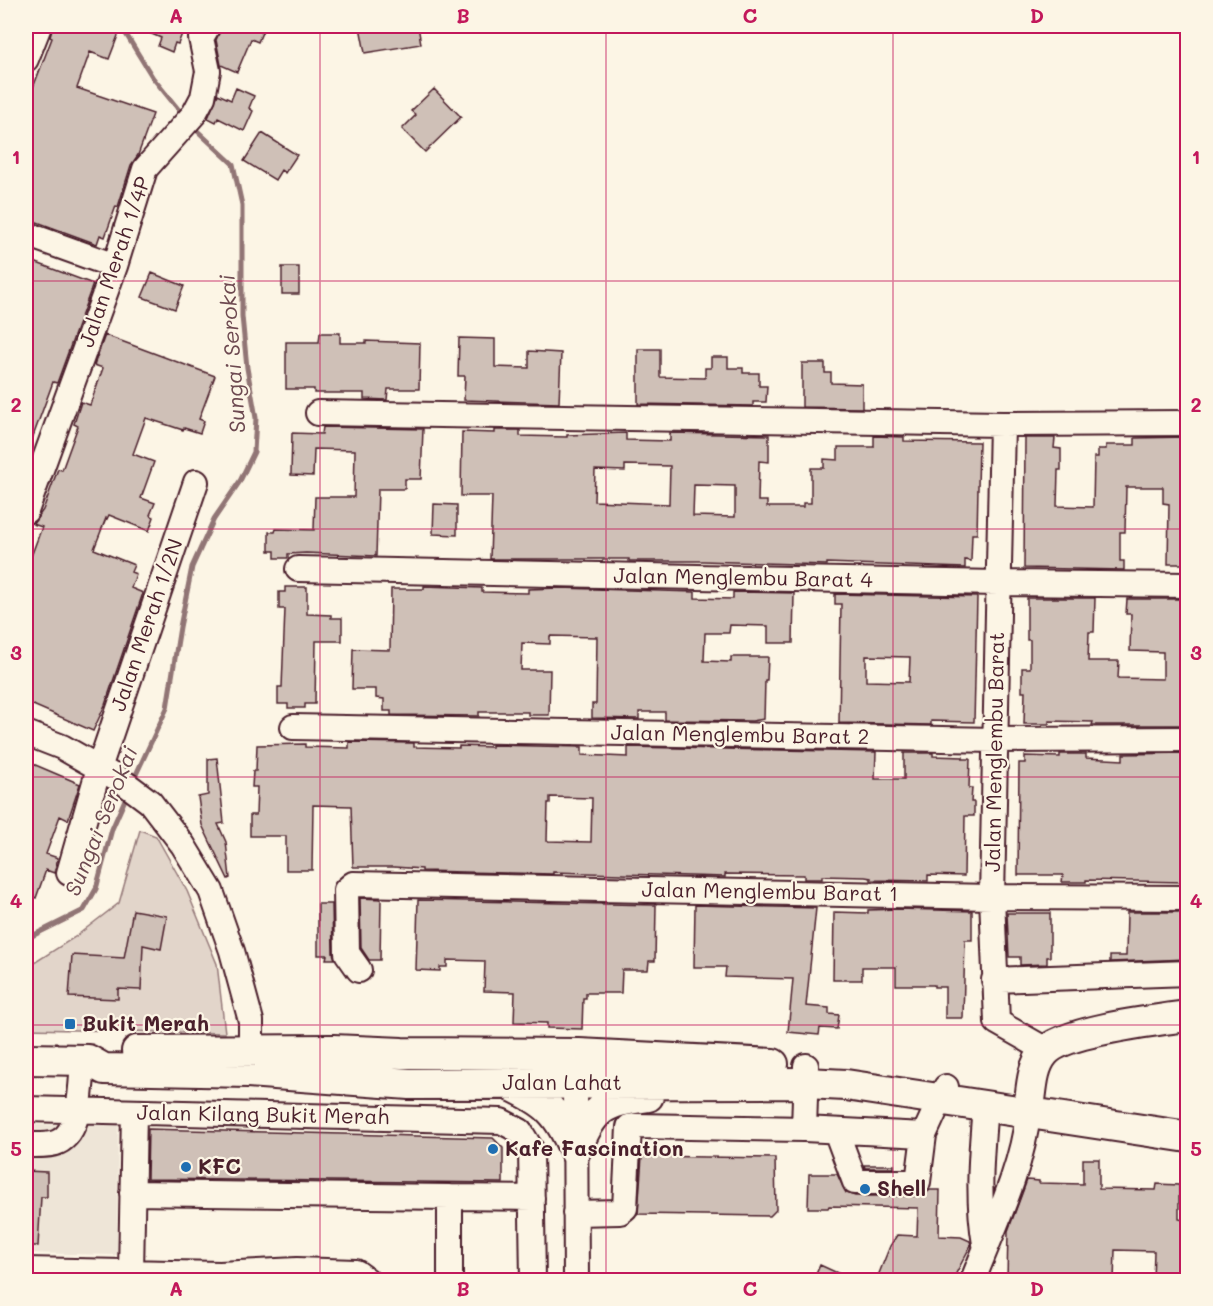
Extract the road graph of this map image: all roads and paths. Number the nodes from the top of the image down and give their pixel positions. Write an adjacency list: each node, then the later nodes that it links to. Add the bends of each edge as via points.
1 (39, 26): 3 (street)
2 (208, 26): 5 (street, Jalan Merah 1/4P, via 201,38 207,71 203,97 194,114 145,169)
3 (26, 59)
4 (26, 234): 5 (street)
5 (115, 266): 10 (street, Jalan Merah 1/4P)
6 (318, 413): 8 (street)
7 (1188, 423): 8 (street)
8 (1002, 424): 12 (street, Jalan Menglembu Barat)
9 (196, 482): 18 (street, Jalan Merah 1/2N)
10 (26, 510)
11 (298, 569): 12 (street, Jalan Menglembu Barat 4)
12 (998, 583): 13 (street, Jalan Menglembu Barat 4); 17 (street, Jalan Menglembu Barat)
13 (1188, 585)
14 (293, 727): 17 (street, Jalan Menglembu Barat 2)
15 (26, 733): 18 (street)
16 (1188, 739): 17 (street, Jalan Menglembu Barat 2)
17 (996, 740): 20 (street, Jalan Menglembu Barat)
18 (99, 768): 19 (street, Jalan Merah 1/2N); 26 (street, via 150,802 211,891 250,1020)
19 (69, 873)
20 (992, 897): 21 (street, Jalan Menglembu Barat 1); 22 (street, Jalan Menglembu Barat 1, via 352,884 346,890 347,954); 24 (street, Jalan Menglembu Barat)
21 (1188, 898)
22 (359, 970)
23 (1188, 973): 24 (street)
24 (994, 980): 27 (street, Jalan Menglembu Barat, via 997,1022)
25 (1188, 1016): 27 (main road, via 1077,1036)
26 (251, 1049): 28 (main road, Jalan Lahat); 30 (main road, Jalan Lahat, via 106,1051); 35 (main road, via 260,1059 270,1062 351,1070)
27 (1046, 1050): 40 (main road, via 1036,1064)
28 (402, 1053): 31 (main road, Jalan Lahat, via 579,1054); 34 (main road, via 464,1066 555,1067)
29 (26, 1059): 30 (main road, Jalan Lahat)
30 (92, 1063): 35 (main road, Jalan Lahat); 39 (street)
31 (762, 1064): 32 (main road, Jalan Lahat); 34 (main road, via 614,1066 598,1068)
32 (806, 1074): 34 (main road, Jalan Lahat); 36 (main road, Jalan Lahat, via 846,1085); 43 (street); 48 (main road, via 747,1093 618,1100 598,1110)
33 (507, 1083): 34 (main road, Jalan Lahat); 35 (main road, Jalan Lahat); 48 (main road, via 554,1112)
34 (575, 1083): 48 (street)
35 (409, 1084)
36 (944, 1093): 37 (main road, Jalan Lahat); 40 (main road, Jalan Lahat); 45 (street)
37 (985, 1106): 40 (main road, Jalan Lahat); 49 (street)
38 (26, 1109): 39 (street, Jalan Kilang Bukit Merah)
39 (79, 1110): 41 (street, Jalan Kilang Bukit Merah); 47 (street, via 67,1137 56,1144)
40 (1029, 1110): 42 (main road); 46 (main road); 50 (street)
41 (134, 1112): 51 (street); 53 (street, Jalan Kilang Bukit Merah, via 501,1121 520,1131 531,1149)
42 (1188, 1128)
43 (804, 1129): 44 (street); 54 (street, via 629,1127 625,1208 620,1212)
44 (836, 1131): 45 (street); 45 (street, via 855,1182 918,1182)
45 (924, 1135)
46 (1188, 1137)
47 (26, 1145)
48 (575, 1151): 54 (street)
49 (980, 1175): 50 (street); 55 (street)
50 (1008, 1190): 55 (street)
51 (132, 1193): 52 (street); 57 (street)
52 (450, 1197): 53 (street); 62 (street)
53 (532, 1198): 63 (street)
54 (575, 1213): 64 (street)
55 (986, 1248): 65 (street)
56 (26, 1270): 59 (street)
57 (135, 1275): 59 (street); 60 (street)
58 (297, 1275): 60 (street); 61 (street, via 356,1272)
59 (66, 1276)
60 (220, 1277)
61 (367, 1281)
62 (450, 1281)
63 (533, 1281)
64 (576, 1281)
65 (973, 1281)

